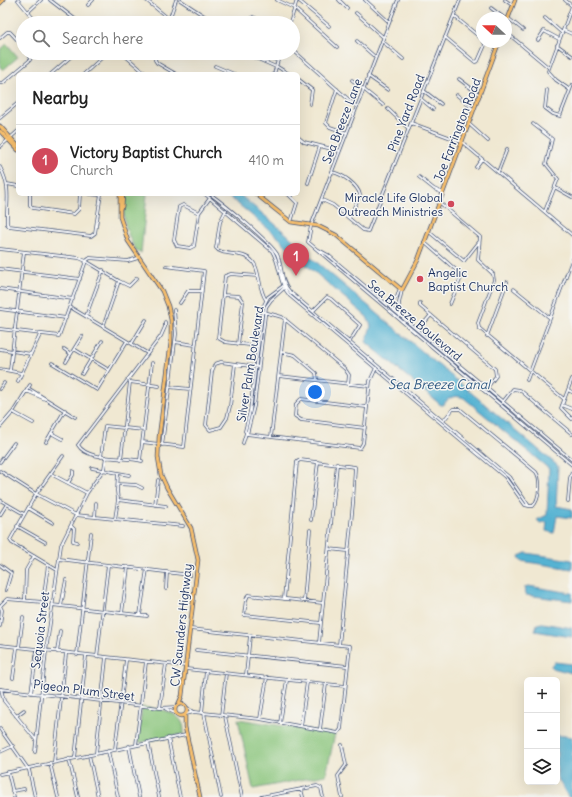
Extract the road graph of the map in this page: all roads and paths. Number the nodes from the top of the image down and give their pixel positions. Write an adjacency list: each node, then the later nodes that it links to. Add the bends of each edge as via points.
1 (4, 0): 18 (highway)
2 (18, 0): 25 (street)
3 (41, 0): 25 (street)
4 (50, 0): 30 (street)
5 (93, 0): 19 (street)
6 (146, 0): 31 (street)
7 (176, 0): 32 (street)
8 (180, 0): 33 (street)
9 (277, 0): 22 (street)
10 (298, 0): 22 (street); 39 (street)
11 (338, 0): 23 (street)
12 (365, 0): 37 (street)
13 (398, 0): 37 (street, Sea Breeze Lane)
14 (460, 0): 35 (street, Pine Yard Road)
15 (505, 0): 20 (street)
16 (515, 0): 20 (main road)
17 (565, 0): 21 (street)
18 (0, 3)
19 (88, 5)
20 (513, 6): 27 (main road)
21 (572, 6): 41 (street)
22 (294, 8): 34 (street); 54 (street)
23 (348, 8)
24 (491, 8): 26 (street)
25 (28, 12): 29 (street)
26 (496, 12)
27 (510, 12)
28 (356, 13): 44 (street)
29 (31, 16)
30 (71, 16)
31 (165, 16)
32 (170, 16)
33 (204, 16)
34 (292, 16)
35 (454, 16): 42 (street); 45 (street, Pine Yard Road)
36 (545, 18): 41 (street)
37 (390, 22): 44 (street, Sea Breeze Lane)
38 (512, 24): 40 (street)
39 (329, 26)
40 (523, 30)
41 (562, 31): 43 (street); 49 (street)
42 (476, 34)
43 (572, 34)
44 (383, 37): 52 (street, Sea Breeze Lane)
45 (445, 37): 55 (street, via 475,62); 90 (street, Pine Yard Road)
46 (512, 37): 70 (street)
47 (0, 38): 48 (street, via 10,32)
48 (16, 38)
49 (559, 39): 50 (street, via 544,31); 53 (street)
50 (538, 40)
51 (357, 41): 59 (street)
52 (382, 41): 59 (street, Sea Breeze Lane); 60 (street)
53 (557, 45): 58 (street); 70 (street)
54 (337, 47)
55 (484, 48)
56 (497, 48): 92 (main road, Joe Farrington Road)
57 (300, 56): 85 (street)
58 (572, 56)
59 (376, 57): 79 (street, Sea Breeze Lane)
60 (403, 59)
61 (30, 60): 71 (street)
62 (66, 60): 72 (street)
63 (99, 60): 73 (street)
64 (130, 60): 74 (street)
65 (155, 60): 75 (street)
66 (260, 60): 69 (street)
67 (278, 61): 69 (street)
68 (215, 66): 76 (street)
69 (276, 67): 77 (street); 78 (street)
70 (548, 67): 89 (street, via 548,73)
71 (17, 71): 83 (street)
72 (52, 72)
73 (86, 72)
74 (144, 72)
75 (173, 72)
76 (227, 72)
77 (275, 72)
78 (286, 72)
79 (368, 76): 86 (street, Sea Breeze Lane); 87 (street)
80 (459, 79): 92 (street)
81 (352, 80): 86 (street)
82 (300, 81): 95 (street, via 312,90)
83 (0, 83)
84 (572, 86): 89 (street)
85 (337, 89): 98 (street); 110 (street, via 326,124)
86 (363, 90): 97 (street); 98 (street, Sea Breeze Lane)
87 (388, 90)
88 (547, 90): 89 (street, via 545,108 560,116)
89 (570, 90)
90 (424, 91): 93 (street, Pine Yard Road); 96 (street)
91 (457, 95): 101 (street)
92 (480, 95): 101 (main road, Joe Farrington Road)
93 (421, 99): 99 (street); 103 (street, Pine Yard Road)
94 (16, 104): 102 (street)
95 (310, 104)
96 (441, 104)
97 (383, 105)
98 (357, 107): 110 (street, Sea Breeze Lane)
99 (433, 109)
100 (388, 110): 107 (street)
101 (474, 110): 104 (main road, Joe Farrington Road)
102 (0, 118)
103 (411, 123): 107 (street, Pine Yard Road); 114 (street)
104 (469, 124): 113 (street); 114 (main road, Joe Farrington Road)
105 (533, 124): 130 (street, via 552,140 546,164 558,179)
106 (0, 126): 111 (main road)
107 (409, 129): 147 (street, Pine Yard Road, via 368,231)
108 (0, 131): 111 (main road)
109 (16, 133): 111 (street)
110 (347, 133): 120 (street, Sea Breeze Lane)
111 (9, 139): 115 (main road); 117 (street); 118 (main road)
112 (300, 139): 116 (street)
113 (488, 141)
114 (462, 142): 121 (street); 131 (main road, Joe Farrington Road)
115 (16, 144)
116 (320, 146): 120 (street); 127 (street)
117 (0, 147)
118 (16, 148)
119 (507, 149): 125 (street)
120 (340, 151): 124 (street, Sea Breeze Lane)
121 (482, 159): 123 (street); 125 (street)
122 (0, 167): 128 (street)
123 (476, 167)
124 (332, 172): 142 (street, Sea Breeze Lane); 147 (street, via 347,180 359,191 359,200)
125 (498, 172): 145 (street)
126 (418, 177): 131 (street, via 434,190)
127 (308, 183)
128 (8, 184): 129 (street); 134 (street, via 9,226 91,236 95,233)
129 (16, 186)
130 (556, 188): 140 (street); 145 (street)
131 (443, 193): 143 (main road, Joe Farrington Road)
132 (30, 196): 133 (street, via 30,205 33,208 74,214 79,209)
133 (80, 196)
134 (101, 196)
135 (121, 196): 157 (main road, CW Saunders Highway, via 122,218 128,241)
136 (208, 196): 141 (street)
137 (212, 196): 144 (street)
138 (258, 196): 148 (main road)
139 (290, 196): 148 (street, via 297,203)
140 (572, 197)
141 (210, 198): 144 (street); 146 (street)
142 (322, 200): 147 (street); 149 (street, Sea Breeze Lane)
143 (439, 202): 150 (main road, Joe Farrington Road); 153 (street, via 478,235)
144 (226, 209): 164 (street, via 220,222 216,248 222,252 236,253 249,258 256,265); 169 (street, via 269,246 275,256)
145 (545, 212): 151 (street)
146 (199, 213): 146 (street, via 183,205 179,207 174,240 177,246 194,246)
147 (349, 218)
148 (290, 222): 149 (main road)
149 (311, 226): 154 (street, Sea Breeze Lane, via 308,242); 171 (main road, via 336,235)
150 (428, 231): 152 (main road, Joe Farrington Road); 153 (street, via 464,261)
151 (572, 235)
152 (424, 242): 171 (main road, Joe Farrington Road, via 414,268); 182 (street, via 463,276)
153 (480, 242): 203 (street, via 478,259 493,274 494,279 478,325)
154 (314, 248): 181 (street, Sea Breeze Boulevard)
155 (0, 249): 156 (street)
156 (24, 252): 159 (street); 163 (street)
157 (138, 258): 159 (street, via 128,261 90,258); 210 (main road, CW Saunders Highway, via 166,300 171,320)
158 (572, 260): 193 (street)
159 (86, 261): 162 (street); 166 (street)
160 (166, 266): 173 (street, via 204,272)
161 (0, 269): 163 (street)
162 (103, 270): 167 (street); 190 (street)
163 (22, 271): 166 (street); 174 (street)
164 (258, 276): 175 (street, via 228,275 224,280); 178 (street)
165 (137, 278): 167 (street, via 129,286)
166 (80, 279): 177 (street)
167 (119, 281): 197 (street)
168 (507, 282): 203 (street)
169 (284, 286): 178 (street, Silver Palm Boulevard); 187 (street); 228 (street, via 290,296)
170 (0, 289): 174 (street)
171 (401, 289): 176 (street, Sea Breeze Boulevard)
172 (514, 289): 193 (street)
173 (202, 291): 179 (street, via 188,291); 211 (street)
174 (20, 292): 177 (street); 186 (street)
175 (223, 295): 209 (street, via 218,338 220,341); 209 (street, via 239,296 244,302)
176 (399, 297): 181 (street, Sea Breeze Boulevard); 191 (street, Sea Breeze Boulevard)
177 (73, 299): 183 (street)
178 (267, 301): 188 (street, Silver Palm Boulevard)
179 (180, 303)
180 (420, 303): 189 (street)
181 (384, 304): 191 (street, Sea Breeze Boulevard)
182 (450, 304)
183 (70, 307): 190 (street); 192 (street)
184 (0, 309): 186 (street)
185 (174, 310): 207 (street)
186 (17, 311): 192 (street); 199 (street)
187 (313, 311): 206 (street); 206 (street, via 324,298 331,299 360,326)
188 (263, 312): 194 (street); 213 (street, Silver Palm Boulevard)
189 (431, 315): 200 (street); 251 (street, via 495,369 496,376)
190 (86, 316): 197 (street)
191 (399, 317): 200 (street, Sea Breeze Boulevard)
192 (66, 318): 201 (street, via 59,336)
193 (550, 318): 232 (street)
194 (285, 319): 218 (street); 243 (street, via 346,370 349,375)
195 (146, 320): 208 (street)
196 (165, 322): 219 (street, via 163,333)
197 (103, 327): 204 (street)
198 (0, 329): 199 (street)
199 (15, 330): 201 (street); 217 (street)
200 (416, 331): 251 (street, Sea Breeze Boulevard)
201 (40, 334): 220 (street)
202 (82, 336): 216 (street)
203 (487, 336): 232 (street)
204 (127, 340): 208 (street); 231 (street)
205 (102, 341): 222 (street)
206 (349, 341): 228 (street)
207 (175, 342): 211 (street); 212 (street)
208 (132, 343): 219 (street)
209 (238, 344): 213 (street)
210 (170, 345): 212 (street); 256 (main road, CW Saunders Highway)
211 (195, 345): 252 (street)
212 (175, 346): 248 (street)
213 (259, 346): 227 (street, Silver Palm Boulevard)
214 (0, 349): 217 (street)
215 (64, 349): 221 (street)
216 (74, 350): 221 (street); 222 (street)
217 (13, 351): 220 (street); 230 (street)
218 (281, 352): 235 (street); 238 (street, via 297,356 316,373)
219 (147, 353): 236 (street)
220 (31, 354): 233 (street)
221 (71, 354): 223 (street)
222 (91, 360): 231 (street); 234 (street)
223 (66, 362)
224 (52, 363): 231 (street, via 96,390)
225 (152, 363): 245 (street)
226 (235, 364): 226 (street, via 227,418 221,427 210,430 206,425 213,367 217,362); 227 (street)
227 (257, 367): 280 (street, Silver Palm Boulevard, via 254,406)
228 (376, 367): 247 (street); 272 (street); 274 (street)
229 (0, 369): 230 (street)
230 (10, 370): 233 (street)
231 (109, 370)
232 (530, 370): 239 (street); 259 (street)
233 (22, 373): 240 (street)
234 (82, 374)
235 (278, 376): 238 (street); 282 (street)
236 (128, 378): 241 (street); 288 (street)
237 (572, 379): 253 (street)
238 (317, 380): 243 (street)
239 (526, 380)
240 (18, 381)
241 (130, 382): 245 (street); 276 (street)
242 (4, 383): 250 (street)
243 (348, 384): 247 (street)
244 (30, 385): 249 (street)
245 (150, 385): 246 (street); 278 (street)
246 (158, 386)
247 (369, 386): 264 (street)
248 (169, 387): 252 (street); 257 (street)
249 (28, 388): 255 (street); 258 (street)
250 (0, 389)
251 (485, 389): 260 (street, Sea Breeze Boulevard)
252 (190, 390): 290 (street, via 184,447)
253 (568, 390): 254 (street); 259 (street)
254 (572, 392)
255 (25, 393): 258 (street, via 29,392); 267 (street)
256 (164, 395): 257 (street); 261 (main road, CW Saunders Highway)
257 (168, 395): 262 (street)
258 (47, 399): 266 (street)
259 (564, 399): 263 (street)
260 (501, 403): 281 (street, via 513,389 520,390); 296 (street, Sea Breeze Boulevard); 300 (street, Sea Breeze Boulevard)
261 (163, 404): 262 (street); 268 (main road, CW Saunders Highway)
262 (167, 404): 269 (street)
263 (562, 406): 265 (street); 271 (street, via 561,409)
264 (367, 408): 277 (street); 277 (street, via 301,400 296,404 297,419)
265 (572, 409)
266 (65, 410): 270 (street); 279 (street)
267 (13, 412): 273 (street); 275 (street)
268 (161, 416): 269 (street); 289 (main road, CW Saunders Highway)
269 (166, 416): 290 (street)
270 (75, 417)
271 (572, 419)
272 (443, 420): 274 (street); 322 (street, via 509,477); 322 (street, via 453,408 460,409 536,472 538,500 533,506)
273 (33, 423)
274 (441, 423): 322 (street, via 505,477 525,505)
275 (0, 427)
276 (125, 428): 278 (street); 293 (street, via 104,427); 295 (street)
277 (365, 428): 282 (street, via 363,444 358,448)
278 (144, 430): 286 (street)
279 (51, 433): 283 (street); 285 (street)
280 (246, 434): 282 (street); 287 (street, Silver Palm Boulevard)
281 (572, 434)
282 (271, 437)
283 (62, 439)
284 (14, 442): 297 (street)
285 (46, 442)
286 (142, 442): 289 (street); 295 (street, via 141,461)
287 (243, 443)
288 (78, 445): 291 (street); 293 (street)
289 (158, 445): 290 (street); 369 (main road, CW Saunders Highway, via 164,482 191,526 196,547 198,566)
290 (162, 445)
291 (74, 446)
292 (63, 456): 306 (street)
293 (101, 457): 294 (street)
294 (106, 457): 295 (street); 304 (street, Sequoia Street)
295 (121, 459)
296 (572, 460)
297 (0, 462)
298 (318, 462): 299 (street); 329 (street); 354 (street, via 298,460)
299 (338, 464): 338 (street); 339 (street, via 357,468)
300 (572, 465)
301 (92, 468): 304 (street)
302 (0, 471): 314 (street)
303 (73, 471): 310 (street)
304 (102, 471): 307 (street); 313 (street, Sequoia Street)
305 (572, 472): 317 (street)
306 (51, 474): 310 (street); 314 (street)
307 (118, 474): 308 (street); 311 (street)
308 (129, 475)
309 (158, 480): 320 (street)
310 (68, 483): 313 (street)
311 (118, 484): 312 (street); 316 (street)
312 (142, 488)
313 (88, 493): 326 (street, Sequoia Street)
314 (36, 494): 323 (street); 326 (street)
315 (0, 500): 319 (street)
316 (118, 500): 320 (street); 328 (street)
317 (568, 501)
318 (96, 503): 327 (street)
319 (7, 504): 324 (street); 325 (street)
320 (155, 505): 321 (street)
321 (166, 506)
322 (529, 506)
323 (28, 508): 324 (street); 330 (street)
324 (24, 514): 331 (street)
325 (0, 515)
326 (76, 515): 327 (street); 332 (street, Sequoia Street)
327 (95, 517): 328 (street)
328 (116, 519): 333 (street)
329 (311, 520)
330 (53, 523)
331 (17, 526): 336 (street); 340 (street, via 11,542)
332 (71, 526): 337 (street, via 74,529 72,541); 341 (street, Sequoia Street, via 61,545)
333 (183, 526)
334 (310, 530): 356 (street)
335 (91, 533): 342 (street)
336 (45, 542)
337 (78, 542)
338 (329, 549): 339 (street); 357 (street)
339 (348, 551): 374 (street)
340 (34, 556): 344 (street); 355 (street, via 26,570)
341 (59, 559): 342 (street); 348 (street, Sequoia Street)
342 (88, 563): 345 (street); 361 (street)
343 (0, 565): 353 (street, via 11,573)
344 (48, 565): 348 (street); 355 (street, via 42,602)
345 (108, 565): 346 (street); 362 (street)
346 (128, 566): 347 (street); 363 (street)
347 (147, 569): 349 (street); 364 (street)
348 (57, 570): 358 (street, Sequoia Street)
349 (167, 572): 350 (street); 352 (street)
350 (190, 575)
351 (66, 580): 360 (street)
352 (166, 589)
353 (6, 590)
354 (284, 599): 356 (street); 367 (street, via 248,595 244,615)
355 (25, 600): 359 (street, via 7,599)
356 (304, 601): 357 (street)
357 (323, 603): 367 (street)
358 (52, 605): 360 (street); 378 (street, Sequoia Street)
359 (0, 606): 368 (street)
360 (62, 606): 361 (street)
361 (82, 608): 362 (street); 381 (street)
362 (102, 610): 363 (street); 384 (street)
363 (122, 613): 364 (street)
364 (140, 615): 365 (street)
365 (147, 616)
366 (23, 617): 375 (street)
367 (321, 623): 372 (street)
368 (0, 626)
369 (190, 630): 371 (street); 390 (main road, CW Saunders Highway)
370 (60, 631): 379 (street)
371 (250, 636): 372 (street); 383 (street)
372 (319, 643): 374 (street)
373 (0, 645): 375 (street)
374 (339, 645): 389 (street, via 350,646)
375 (18, 647): 376 (street); 395 (street)
376 (37, 650): 378 (street); 401 (street)
377 (196, 650): 383 (street)
378 (46, 651): 379 (street); 402 (street, Sequoia Street)
379 (57, 652): 380 (street)
380 (66, 654): 381 (street); 403 (street)
381 (77, 655): 382 (street)
382 (86, 656): 384 (street); 405 (street)
383 (248, 656): 389 (street); 393 (street)
384 (96, 657): 385 (street)
385 (106, 658): 386 (street); 406 (street)
386 (126, 660): 387 (street); 407 (street)
387 (146, 662): 388 (street); 408 (street)
388 (166, 664): 390 (street); 411 (street)
389 (348, 666): 399 (street)
390 (186, 667): 391 (street); 404 (main road, CW Saunders Highway)
391 (206, 671): 392 (street); 416 (street)
392 (226, 674): 393 (street); 420 (street)
393 (246, 675): 394 (street)
394 (267, 677): 396 (street); 422 (street)
395 (13, 678)
396 (287, 680): 397 (street); 424 (street)
397 (307, 682): 398 (street); 425 (street)
398 (326, 684): 399 (street); 427 (street)
399 (346, 686): 427 (street, via 341,729 338,733)
400 (1, 689): 401 (street, Pigeon Plum Street); 418 (street, via 4,701)
401 (31, 693): 402 (street, Pigeon Plum Street)
402 (42, 694): 403 (street, Pigeon Plum Street); 430 (street, Sequoia Street)
403 (62, 696): 405 (street, Pigeon Plum Street); 444 (street)
404 (182, 696): 409 (main road, CW Saunders Highway); 410 (main road, CW Saunders Highway)
405 (82, 698): 406 (street, Pigeon Plum Street); 442 (street)
406 (102, 701): 407 (street, Pigeon Plum Street); 440 (street)
407 (120, 704): 408 (street, Pigeon Plum Street); 436 (street)
408 (141, 706): 411 (street, Pigeon Plum Street); 432 (street)
409 (177, 706): 410 (main road); 412 (street, Pigeon Plum Street); 415 (main road, CW Saunders Highway)
410 (186, 707): 414 (street); 417 (main road, CW Saunders Highway)
411 (160, 708): 412 (street, Pigeon Plum Street)
412 (165, 708): 415 (street, Pigeon Plum Street)
413 (24, 710): 418 (street)
414 (194, 712): 416 (street); 417 (street)
415 (175, 713): 419 (main road)
416 (203, 713): 420 (street); 463 (street)
417 (185, 715): 419 (main road); 423 (main road, CW Saunders Highway)
418 (16, 716): 430 (street)
419 (178, 716): 423 (main road)
420 (221, 716): 421 (street)
421 (225, 716): 422 (street); 464 (street)
422 (260, 720): 424 (street)
423 (184, 723): 428 (main road)
424 (280, 723): 425 (street)
425 (301, 726): 427 (street)
426 (0, 729): 434 (street)
427 (320, 729)
428 (186, 735): 429 (street); 462 (main road)
429 (168, 738): 431 (street); 461 (street)
430 (36, 740): 439 (street, Sequoia Street)
431 (148, 742): 432 (street); 460 (street)
432 (136, 745): 435 (street)
433 (342, 745): 469 (street, via 346,765 338,776)
434 (13, 746): 438 (street); 446 (street)
435 (129, 746): 436 (street); 459 (street)
436 (115, 749): 437 (street)
437 (108, 751): 440 (street); 458 (street)
438 (0, 752)
439 (35, 752)
440 (96, 753): 441 (street)
441 (89, 754): 442 (street); 457 (street)
442 (75, 758): 443 (street)
443 (69, 759): 444 (street); 456 (street)
444 (54, 762): 445 (street)
445 (50, 763): 446 (street); 455 (street)
446 (28, 767): 447 (street); 454 (street)
447 (8, 772): 448 (street); 451 (street)
448 (0, 774)
449 (24, 789): 451 (street)
450 (301, 789): 452 (street); 467 (street); 468 (street, via 318,786)
451 (12, 791): 453 (street)
452 (281, 793): 465 (street); 466 (street)
453 (14, 797)
454 (35, 797)
455 (58, 797)
456 (78, 797)
457 (98, 797)
458 (118, 797)
459 (139, 797)
460 (159, 797)
461 (180, 797)
462 (200, 797)
463 (221, 797)
464 (242, 797)
465 (261, 797)
466 (282, 797)
467 (303, 797)
468 (323, 797)
469 (342, 797)

